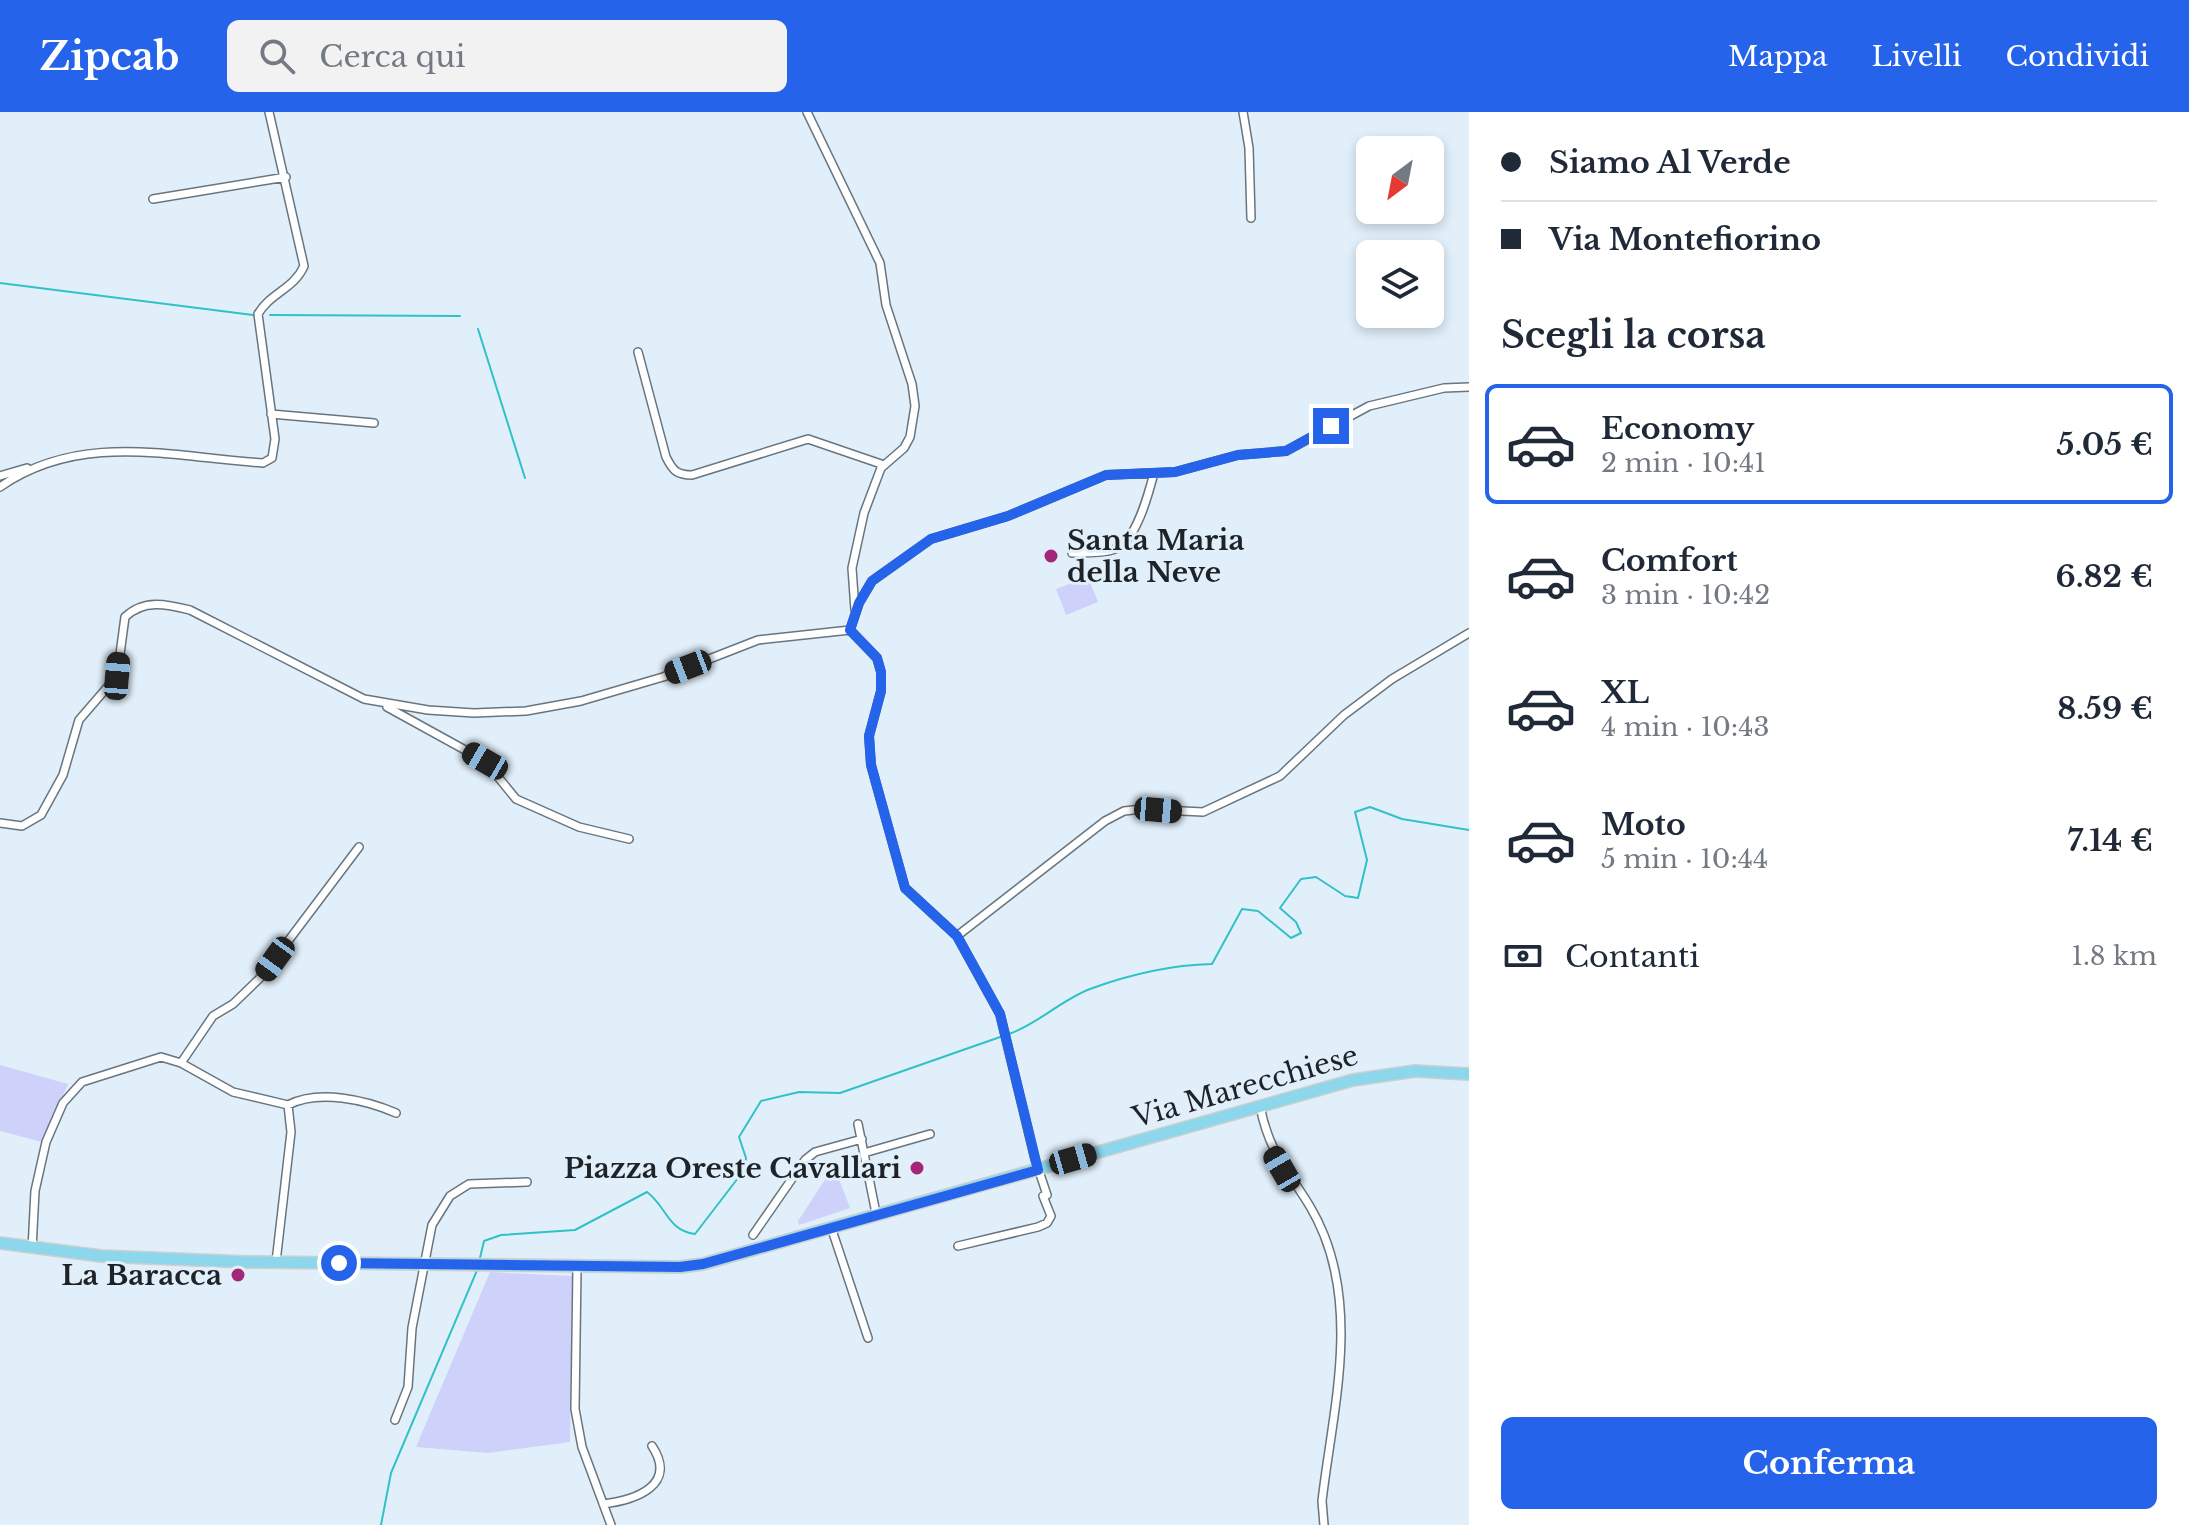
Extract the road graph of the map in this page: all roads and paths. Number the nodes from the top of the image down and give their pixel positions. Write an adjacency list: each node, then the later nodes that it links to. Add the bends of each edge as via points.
1 (269, 112): 4 (street)
2 (807, 112): 11 (street, via 880,263 886,305 912,384 910,437)
3 (1243, 112): 6 (street)
4 (286, 177): 5 (street); 9 (street, via 304,266 299,278 258,314)
5 (153, 199)
6 (1251, 218)
7 (638, 352): 11 (street, via 666,457 680,475 808,439)
8 (1468, 385): 13 (street, via 1369,406 1286,451)
9 (271, 414): 10 (street); 12 (street, via 275,439 268,462 133,451)
10 (374, 423)
11 (884, 465): 17 (street, via 873,482 856,545)
12 (27, 468): 14 (street); 15 (street)
13 (1154, 473): 16 (street, via 1123,545); 17 (street, via 1106,475 1008,516 931,539 872,581)
14 (0, 476)
15 (0, 487)
16 (1072, 553)
17 (856, 613): 18 (street)
18 (850, 630): 20 (street, via 758,640 663,677 554,707 474,713); 24 (street, via 877,658 881,672 869,736 871,765 905,888)
19 (1469, 633): 24 (street, via 1344,715 1280,776 1203,812 1124,811)
20 (377, 703): 21 (street, via 190,610 163,603 142,606 125,617 117,676 79,720 63,775 41,815 22,826); 22 (street, via 485,761 508,792 525,804 579,827)
21 (0, 823)
22 (629, 839)
23 (359, 847): 25 (street, via 261,977 213,1016)
24 (957, 936): 34 (street, via 1006,1031)
25 (181, 1063): 27 (street, via 233,1092); 41 (street, via 145,1059 71,1091 53,1122 41,1160)
26 (1469, 1074): 28 (main road, Via Marecchiese, via 1387,1073)
27 (288, 1105): 29 (street, via 357,1100); 42 (street, via 291,1132)
28 (1260, 1106): 34 (main road, Via Marecchiese); 50 (street, via 1273,1153 1315,1213 1334,1273 1342,1337 1322,1501)
29 (396, 1113)
30 (858, 1124): 32 (street)
31 (930, 1134): 33 (street)
32 (862, 1139): 33 (street); 38 (street, via 815,1152 805,1160)
33 (864, 1153): 36 (street)
34 (1038, 1170): 36 (main road, Via Marecchiese); 40 (street, via 1051,1216 1047,1223)
35 (527, 1182): 43 (street, via 478,1181 458,1189 432,1225)
36 (880, 1212): 37 (main road, Via Marecchiese)
37 (831, 1227): 44 (main road, Via Marecchiese, via 703,1264); 45 (street)
38 (753, 1235)
39 (0, 1243): 41 (main road, Via Marecchiese)
40 (958, 1246)
41 (32, 1249): 42 (main road, Via Marecchiese)
42 (276, 1262): 43 (main road, Via Marecchiese)
43 (424, 1265): 44 (main road, Via Marecchiese); 46 (street, via 408,1387)
44 (577, 1268): 48 (street, via 575,1409 582,1447)
45 (868, 1338)
46 (395, 1420)
47 (652, 1446): 48 (street, via 662,1461 652,1485 636,1498)
48 (603, 1504): 49 (street)
49 (611, 1525)
50 (1324, 1525)

